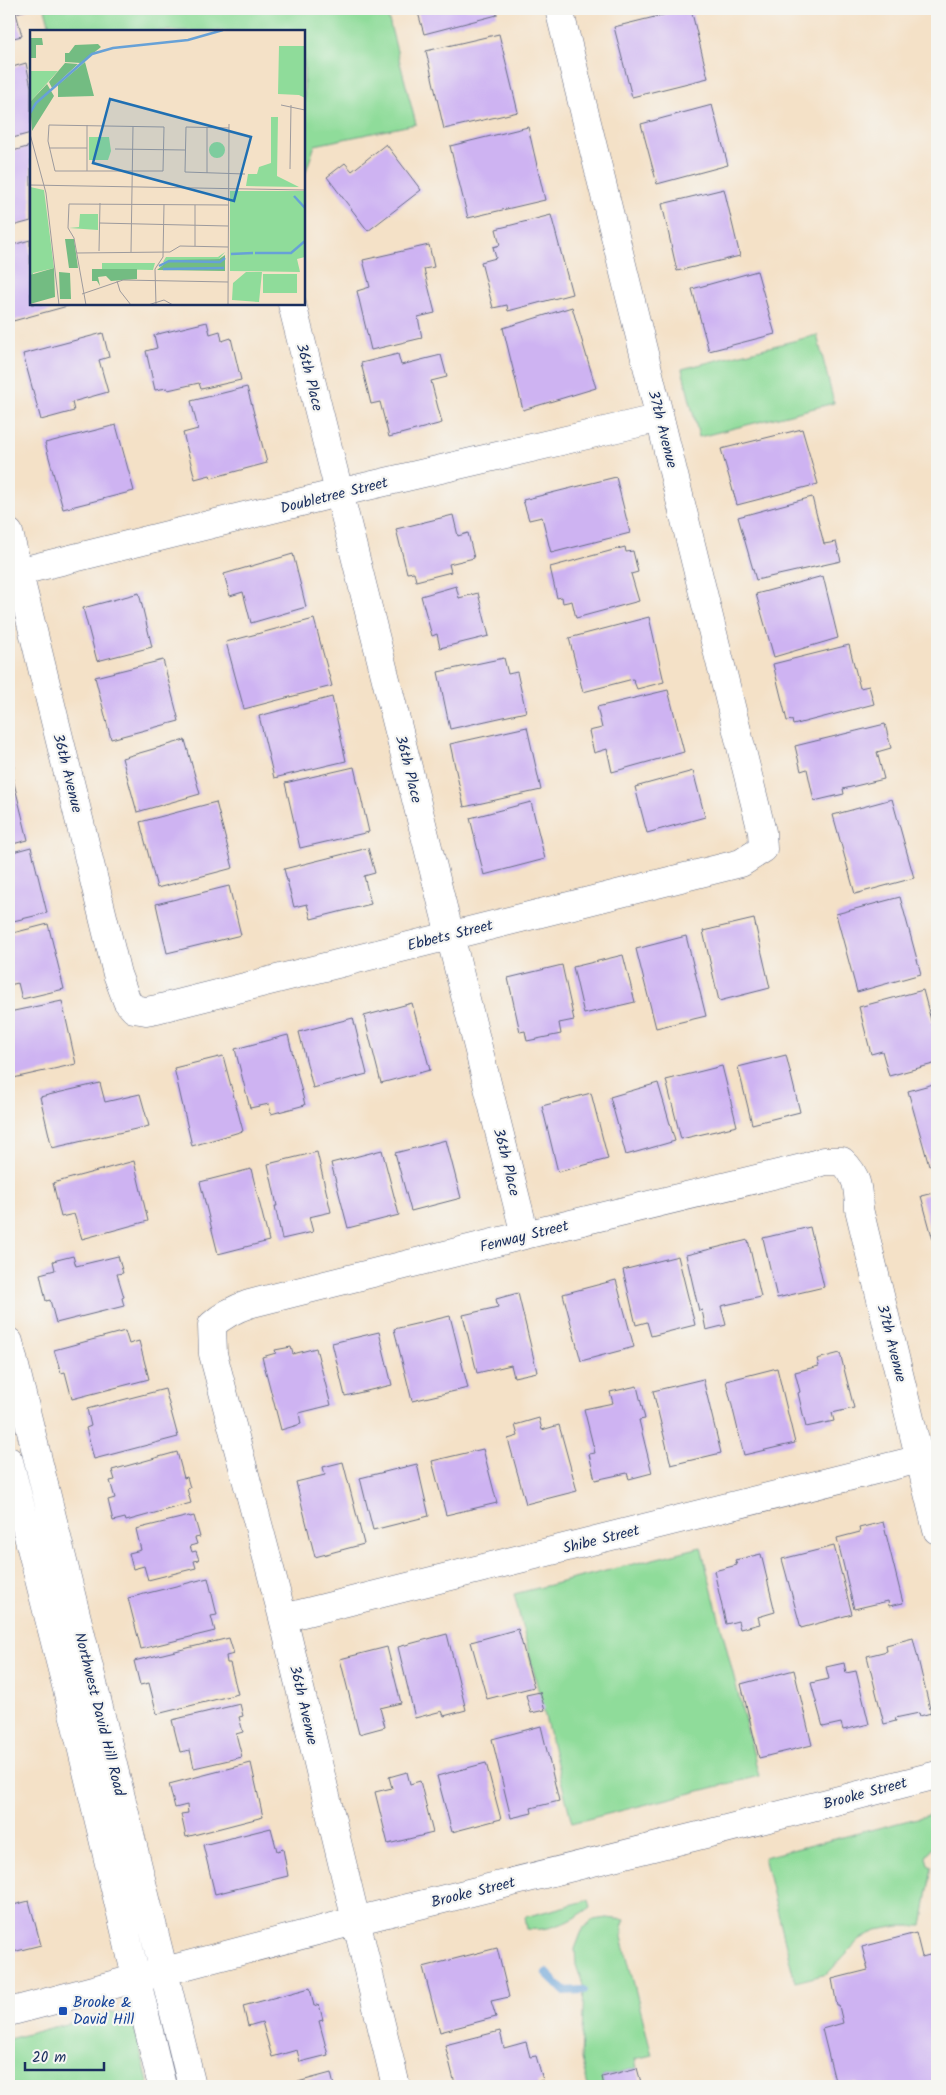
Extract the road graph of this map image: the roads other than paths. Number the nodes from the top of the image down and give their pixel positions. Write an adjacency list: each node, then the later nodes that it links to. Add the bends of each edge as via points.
1 (559, 9): 3 (street, 37th Avenue)
2 (292, 305): 4 (street, 36th Place)
3 (660, 418): 4 (street, Doubletree Street); 7 (street, 37th Avenue, via 762,832)
4 (338, 494): 6 (street, Doubletree Street); 8 (street, 36th Place)
5 (9, 533): 6 (street, 36th Avenue)
6 (14, 573): 9 (street, 36th Avenue, via 117,974)
7 (763, 849): 8 (street, Ebbets Street, via 741,864)
8 (451, 935): 9 (street, Ebbets Street, via 157,1009); 11 (street, 36th Place)
9 (134, 1009)
10 (842, 1161): 11 (street, Fenway Street, via 824,1161); 14 (street, 37th Avenue, via 856,1179 859,1209)
11 (525, 1235): 12 (street, Fenway Street, via 249,1304 227,1313)
12 (212, 1325): 17 (street, 36th Avenue, via 212,1354)
13 (9, 1342): 20 (street, Northwest David Hill Road)
14 (920, 1459): 16 (street, 37th Avenue); 17 (street, Shibe Street)
15 (9, 1460): 21 (street, Northwest David Hill Road)
16 (937, 1530)
17 (283, 1618): 19 (street, 36th Avenue)
18 (937, 1775): 19 (street, Brooke Street)
19 (355, 1921): 20 (street, Brooke Street); 25 (street, 36th Avenue)
20 (164, 1971): 21 (street, Brooke Street); 24 (street, Northwest David Hill Road)
21 (136, 1979): 22 (street, Brooke Street); 23 (street, Northwest David Hill Road)
22 (9, 2012)
23 (162, 2086)
24 (192, 2086)
25 (396, 2086)

